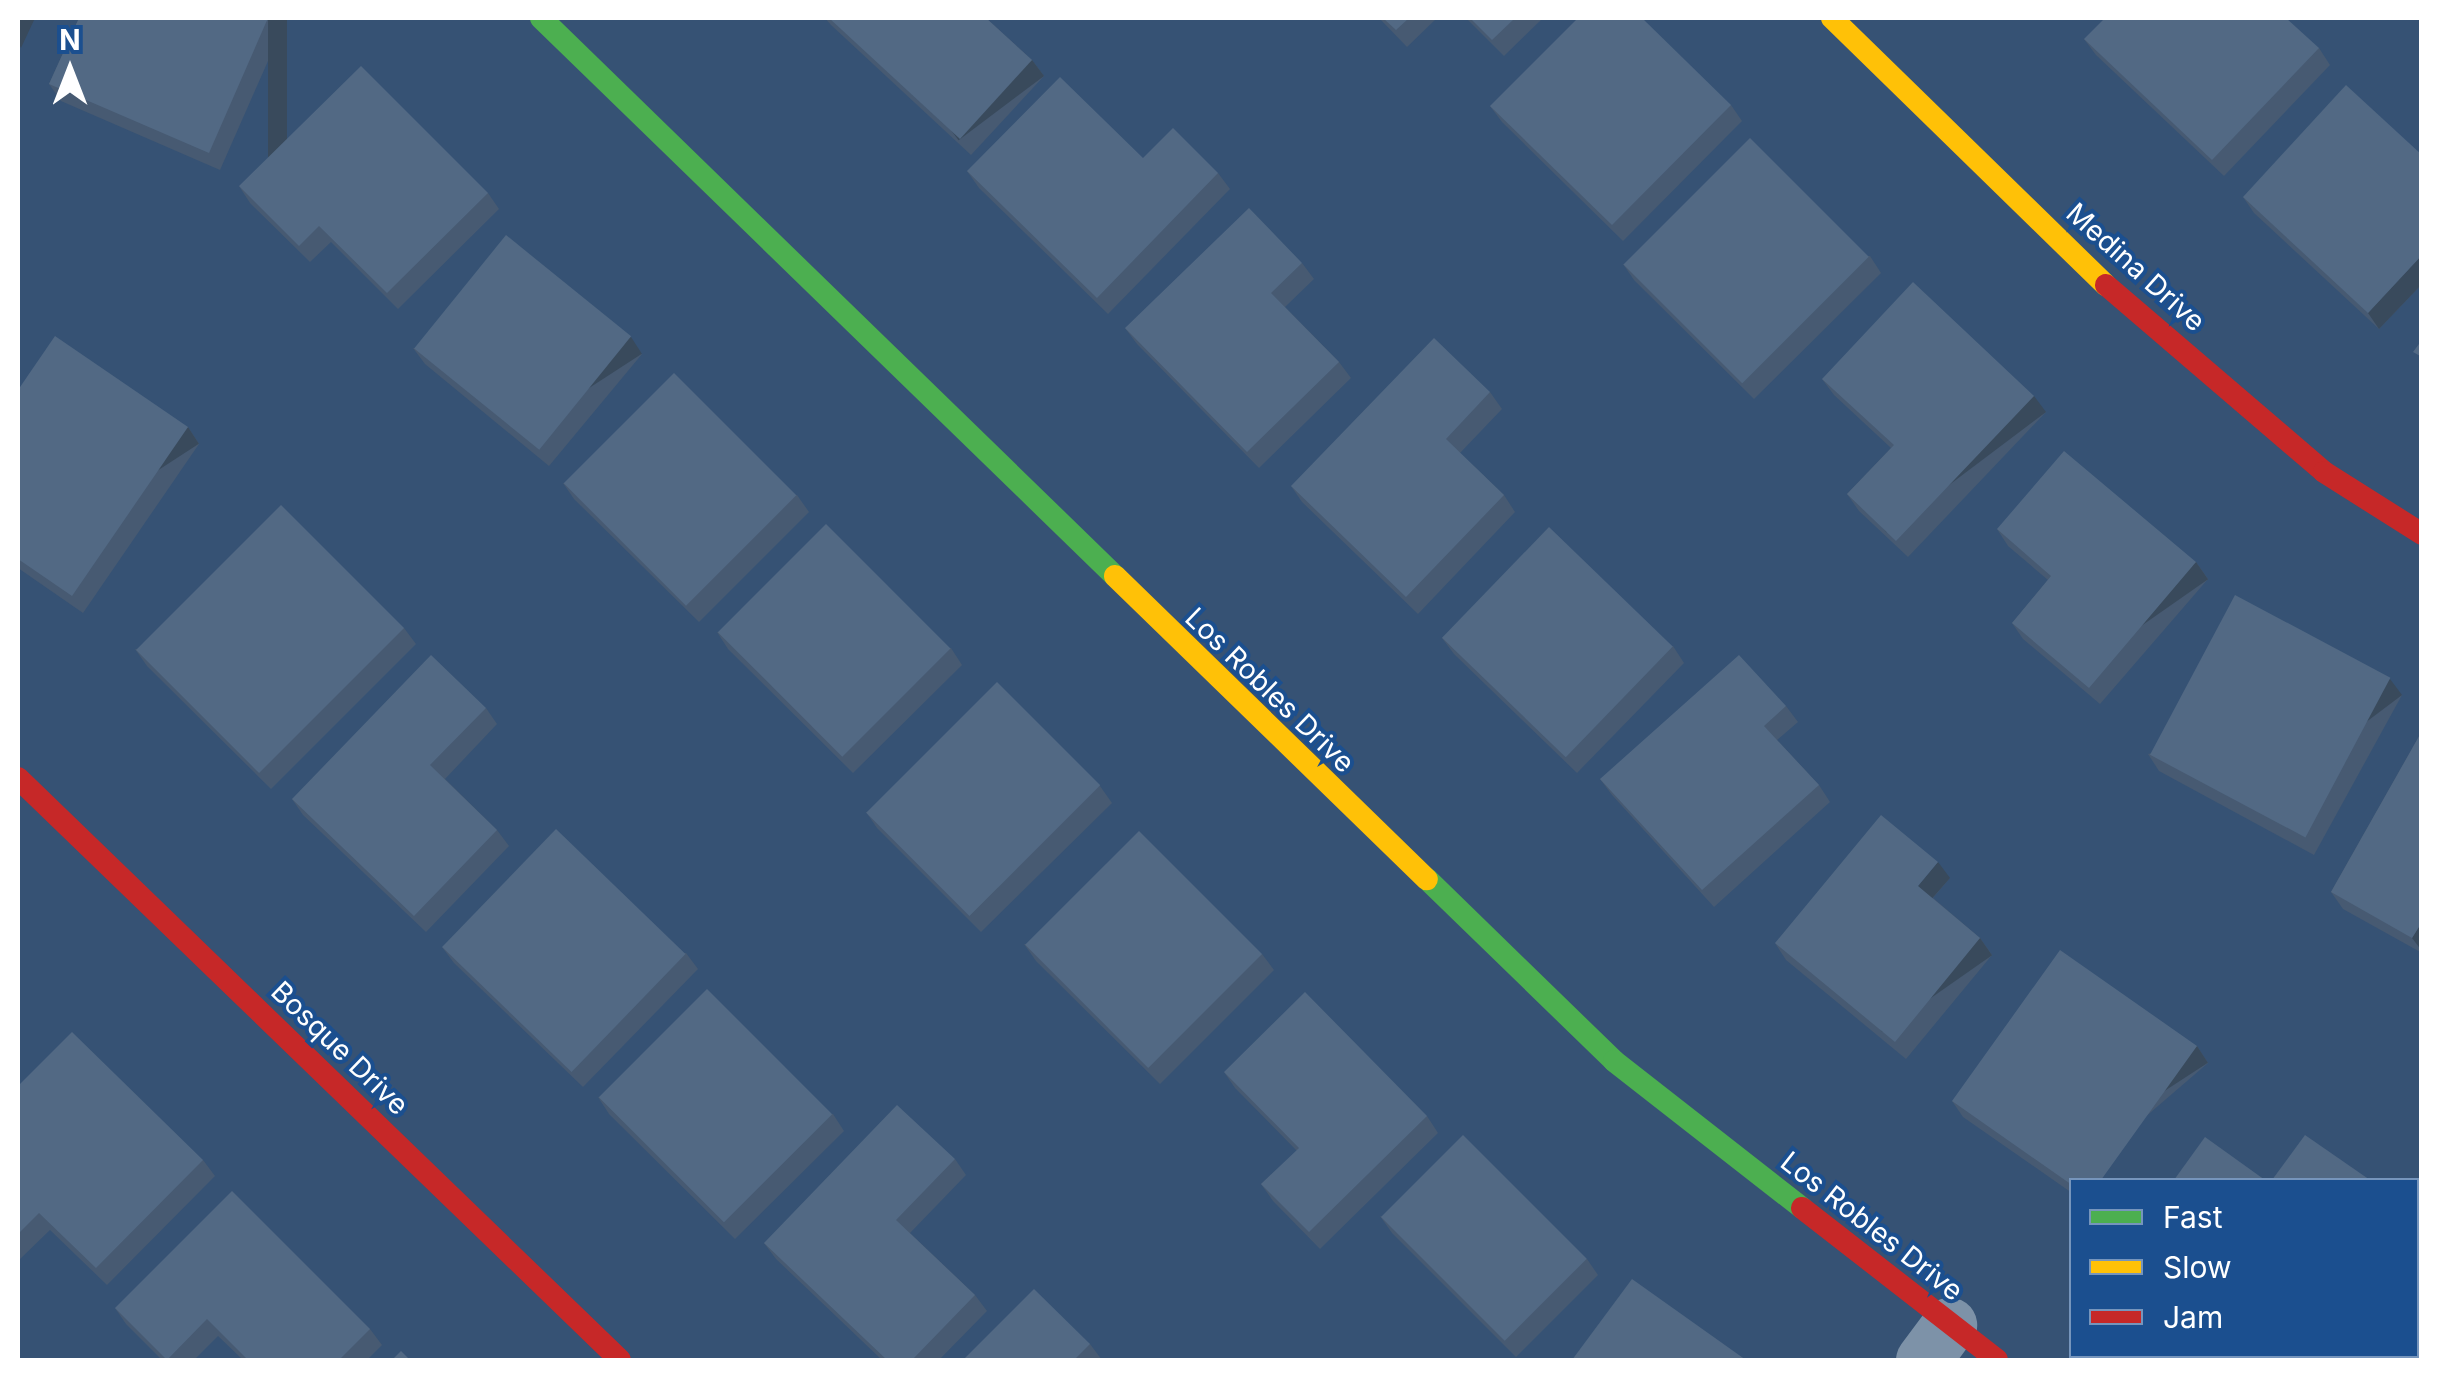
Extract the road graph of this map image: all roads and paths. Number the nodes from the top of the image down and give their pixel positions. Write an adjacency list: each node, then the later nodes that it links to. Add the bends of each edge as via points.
1 (541, 18): 5 (street, Los Robles Drive, via 1614,1061)
2 (1832, 18): 3 (street, Medina Drive, via 2099,279 2324,472)
3 (2422, 534)
4 (18, 778): 6 (street, Bosque Drive)
5 (1936, 1343): 7 (street, Los Robles Drive)
6 (620, 1360)
7 (1997, 1360)

